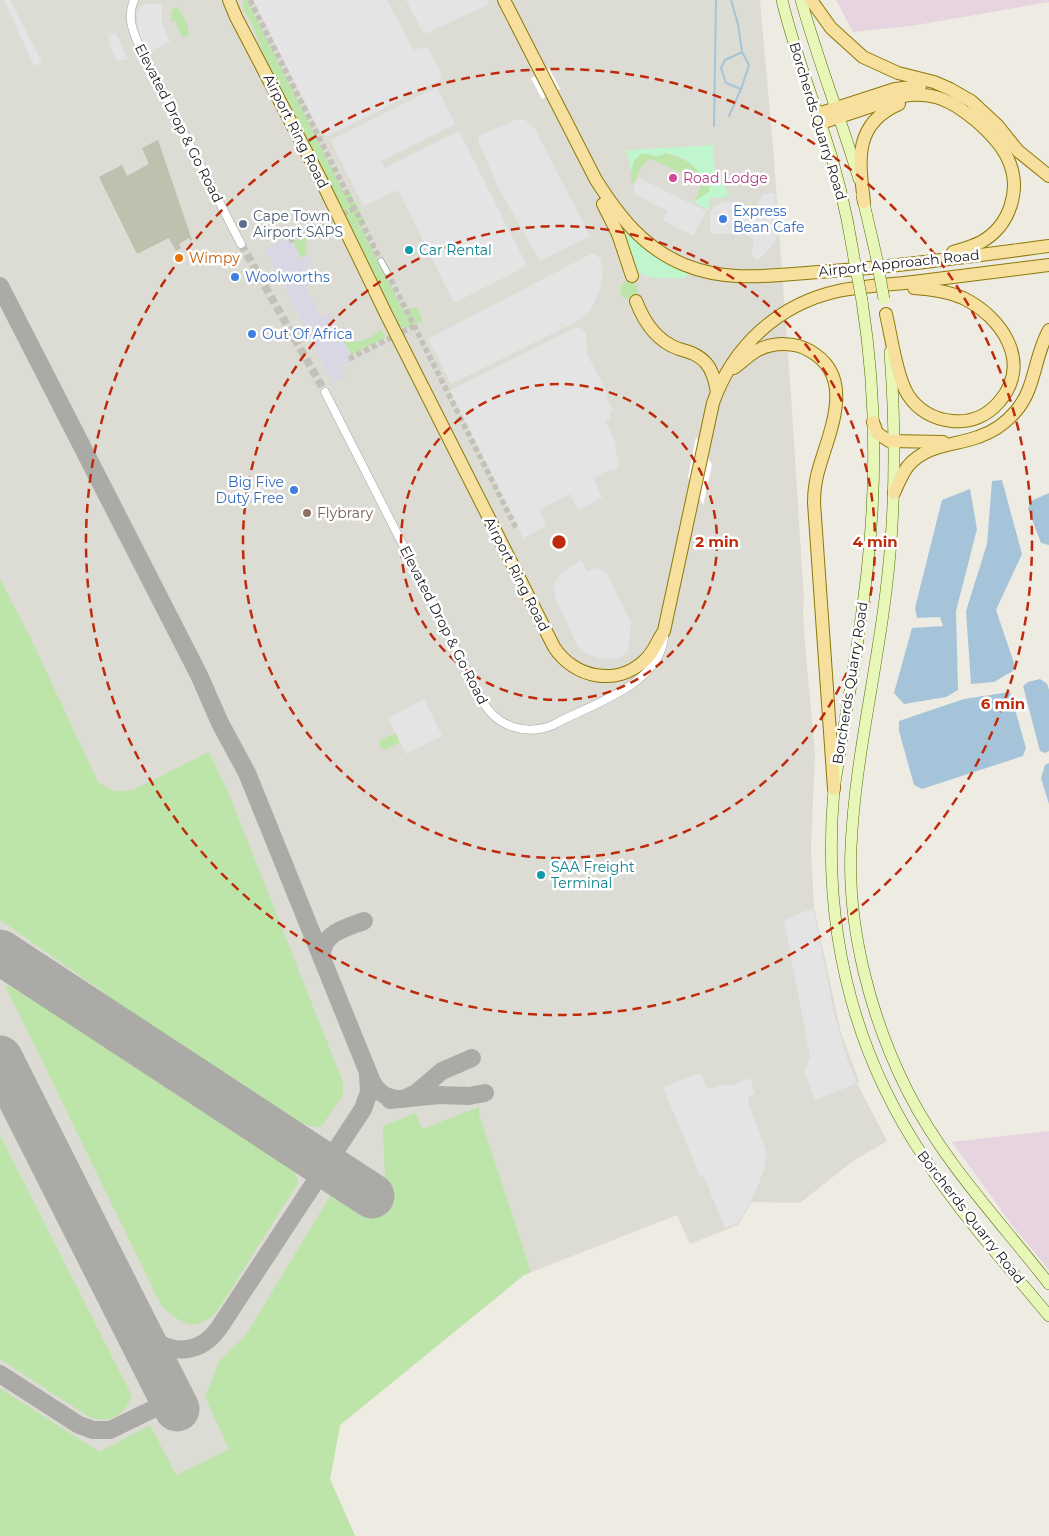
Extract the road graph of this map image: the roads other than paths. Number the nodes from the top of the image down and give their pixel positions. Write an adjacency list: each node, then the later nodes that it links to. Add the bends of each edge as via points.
1 (134, 0): 14 (street, Elevated Drop & Go Road, via 130,20 136,39)
2 (229, 0): 33 (main road, Airport Ring Road, via 556,650 568,663 584,672 614,675 631,670 646,660)
3 (504, 0): 12 (main road)
4 (782, 0): 10 (main road, Borcherds Quarry Road)
5 (802, 0): 8 (main road, Borcherds Quarry Road)
6 (811, 0): 7 (main road, via 832,30 863,57)
7 (957, 93): 8 (main road, via 929,86 908,86); 11 (main road, via 978,106 1021,153)
8 (838, 112): 9 (main road, via 914,94 942,98); 10 (main road); 13 (main road, Borcherds Quarry Road)
9 (965, 112): 13 (main road, via 946,103 922,99 902,102 881,114 867,133 860,151); 18 (main road, via 991,135 1008,159 1014,184 1007,214 995,232 974,246)
10 (819, 118): 29 (main road, Borcherds Quarry Road, bridge, via 839,187 862,301)
11 (1049, 176)
12 (596, 180): 18 (main road, Airport Approach Road, via 623,220 639,236 676,261 703,271 749,278); 20 (main road)
13 (864, 202): 24 (main road, Borcherds Quarry Road, bridge)
14 (240, 244)
15 (1049, 246): 18 (main road, Airport Approach Road)
16 (382, 261): 19 (street)
17 (1049, 265): 21 (main road, Airport Approach Road)
18 (889, 266)
19 (387, 272)
20 (632, 276)
21 (890, 285): 22 (main road, Airport Approach Road); 24 (main road, via 947,292 965,299 990,317 1007,337 1013,357 1013,374 1003,398 989,412 965,421 940,419 922,410 904,389)
22 (850, 289): 26 (main road, Airport Ring Road, via 807,301 776,318 746,345)
23 (636, 301): 28 (main road, via 645,322 656,335 673,347 695,354 706,364)
24 (886, 314): 31 (main road, Borcherds Quarry Road)
25 (1049, 330): 30 (main road, via 1039,351 1030,388 1017,411 991,432)
26 (727, 372): 28 (main road, Airport Ring Road); 34 (main road, via 759,350 776,345 794,345 820,359 836,388 835,410 817,475 814,503)
27 (325, 392): 33 (street, Elevated Drop & Go Road, via 482,700 499,720 510,726 532,730 553,725 637,682 657,658)
28 (717, 392): 33 (main road, Airport Ring Road)
29 (873, 422): 31 (main road, via 880,437); 34 (main road, Borcherds Quarry Road, via 874,474 867,572)
30 (958, 441): 31 (main road); 32 (main road, via 920,455 902,474)
31 (895, 442): 32 (main road, Borcherds Quarry Road)
32 (894, 493): 35 (main road, Borcherds Quarry Road, via 887,588 852,821 852,884 861,956 884,1035 922,1118 958,1171)
33 (664, 631)
34 (834, 789): 36 (main road, Borcherds Quarry Road, via 831,890 850,997 870,1056 897,1114 930,1168)
35 (1049, 1284)
36 (1049, 1316)

